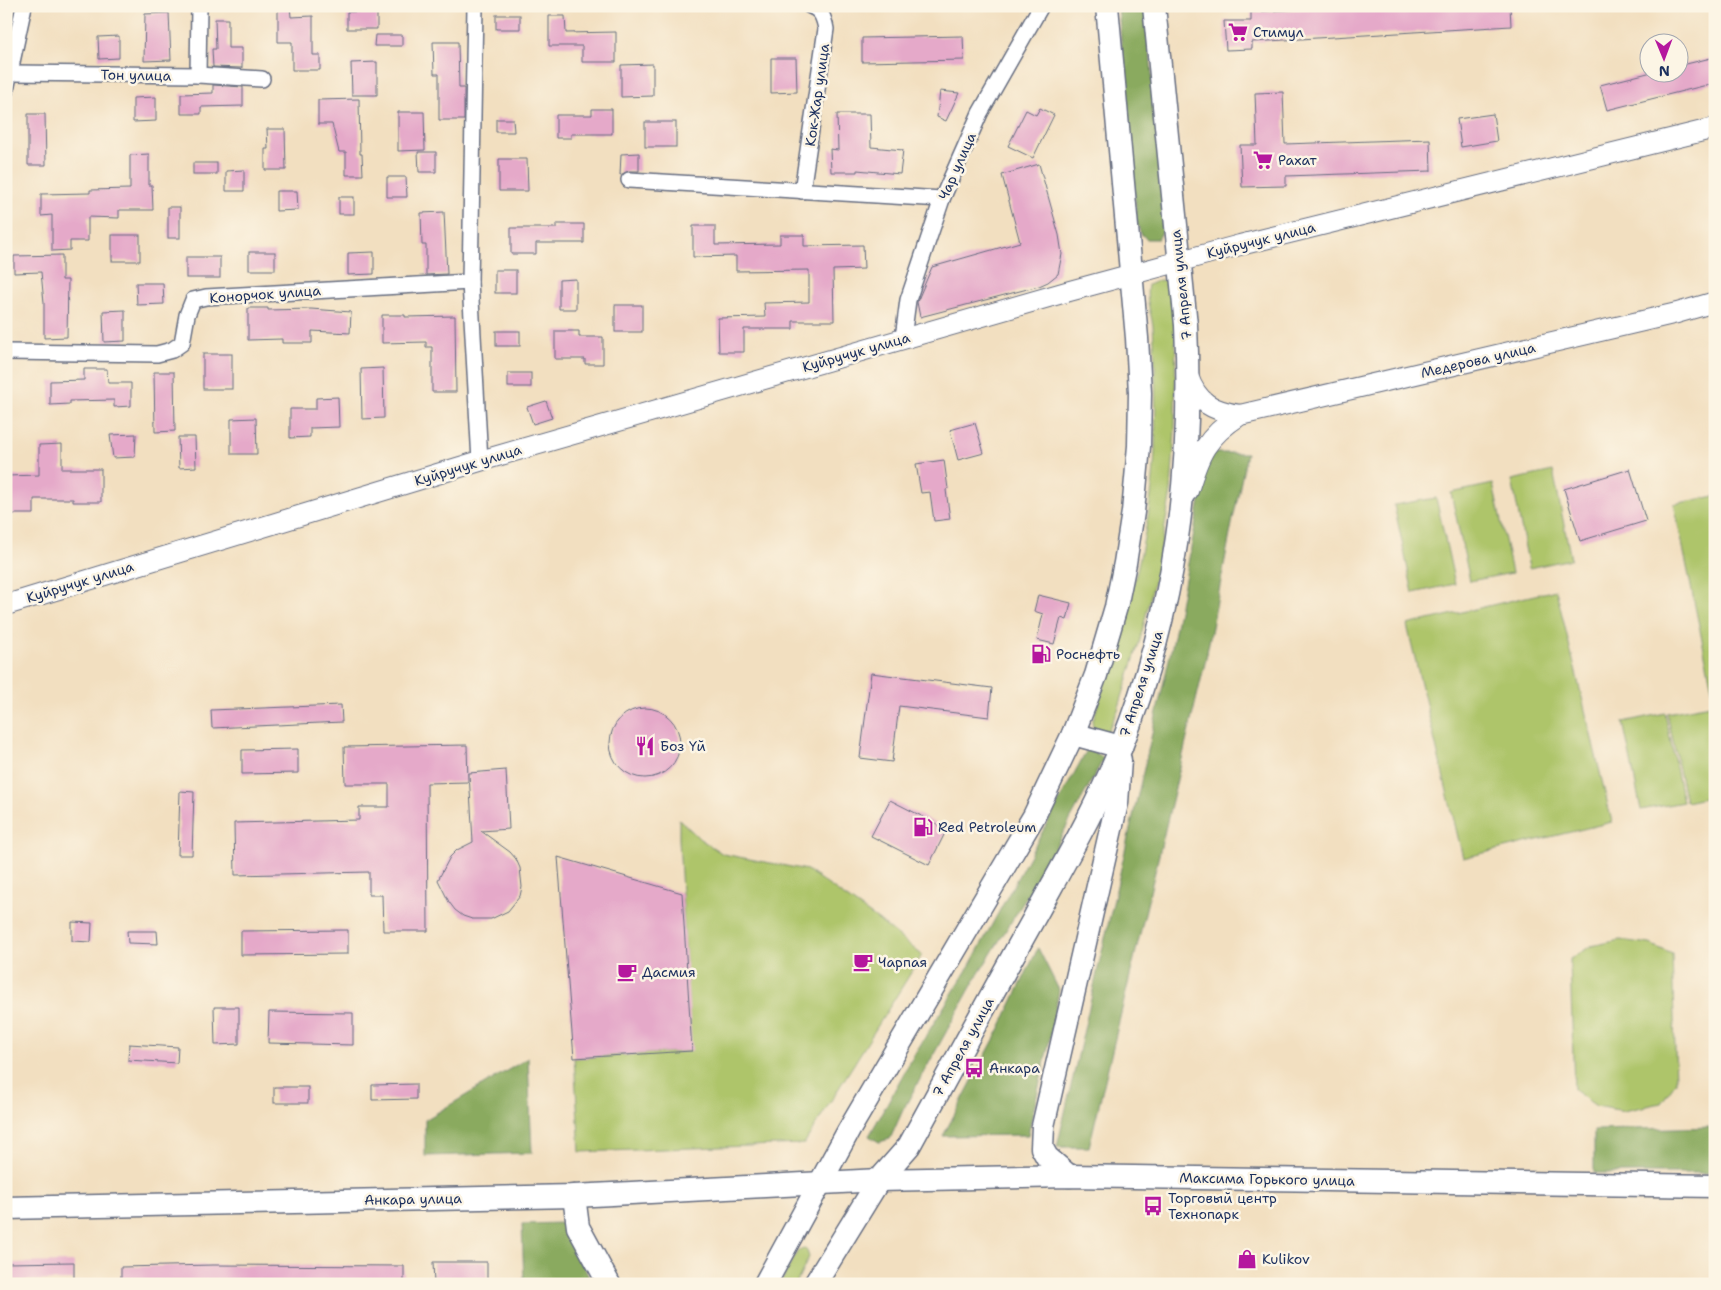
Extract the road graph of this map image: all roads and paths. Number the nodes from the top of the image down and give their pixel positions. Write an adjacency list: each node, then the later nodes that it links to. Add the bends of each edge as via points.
1 (24, 6): 8 (street)
2 (199, 6): 9 (street)
3 (474, 6): 18 (street)
4 (810, 6): 14 (street, Кок-Жар улица, via 824,16 826,29)
5 (1041, 6): 15 (street, Чар улица, via 980,113)
6 (1107, 6): 17 (main road)
7 (1154, 6): 16 (main road, 7 Апреля улица)
8 (10, 73): 9 (street, Тон улица); 11 (street)
9 (198, 75): 10 (street, Тон улица)
10 (262, 79)
11 (6, 90)
12 (1715, 128): 16 (street, Куйручук улица)
13 (629, 180): 14 (street)
14 (802, 190): 15 (street)
15 (942, 199): 20 (street, Чар улица, via 908,300)
16 (1179, 262): 17 (street, Куйручук улица); 22 (main road, 7 Апреля улица)
17 (1131, 274): 20 (street, Куйручук улица); 27 (main road, via 1140,393 1132,521 1116,607)
18 (470, 282): 21 (street, Конорчок улица, via 206,297 193,300 182,343 172,350 156,354); 24 (street)
19 (1715, 302): 23 (street, Медерова улица)
20 (903, 338): 24 (street, Куйручук улица)
21 (6, 352)
22 (1188, 376): 23 (street, Медерова улица, via 1202,401 1227,413); 25 (main road, 7 Апреля улица)
23 (1240, 415): 25 (street, Медерова улица, via 1216,433 1204,448)
24 (480, 461): 26 (street, Куйручук улица)
25 (1181, 514): 28 (main road, 7 Апреля улица, via 1160,626 1144,684)
26 (6, 605)
27 (1074, 734): 28 (main road); 31 (main road, via 1034,816)
28 (1121, 747): 29 (main road, via 1117,803 1043,1126 1042,1148 1047,1157); 30 (main road, 7 Апреля улица, via 1084,828 909,1146)
29 (1069, 1176): 30 (main road, Максима Горького улица); 32 (main road, Максима Горького улица)
30 (879, 1180): 31 (main road, Максима Горького улица); 37 (main road, 7 Апреля улица)
31 (819, 1183): 33 (main road, Анкара улица); 36 (main road)
32 (1715, 1186)
33 (574, 1196): 34 (main road, Анкара улица); 35 (main road, via 578,1227)
34 (6, 1208)
35 (609, 1284)
36 (765, 1284)
37 (814, 1284)

